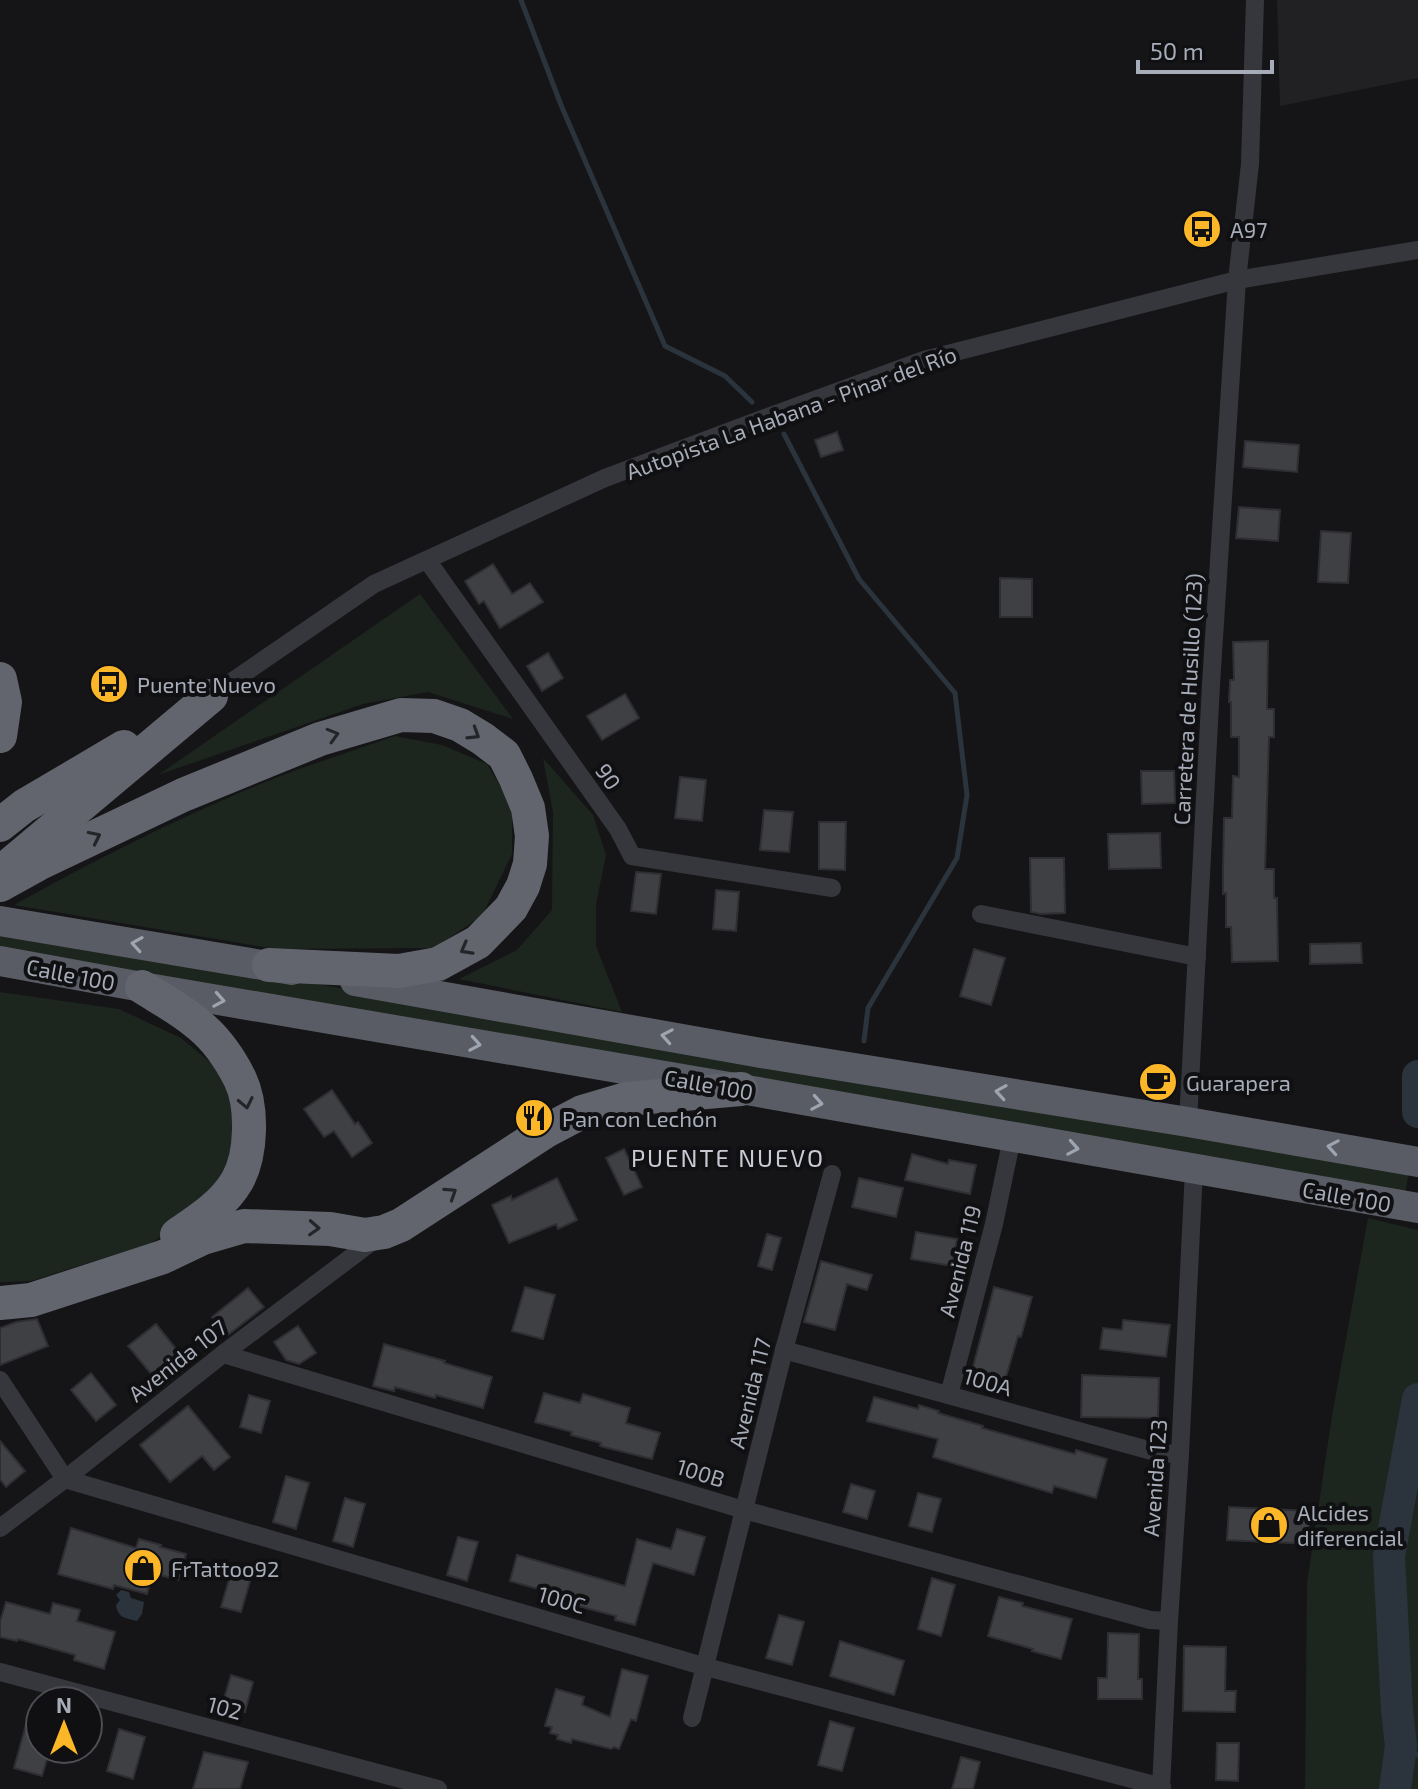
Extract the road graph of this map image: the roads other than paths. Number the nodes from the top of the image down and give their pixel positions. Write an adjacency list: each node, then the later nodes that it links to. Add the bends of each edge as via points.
1 (1255, 0): 3 (street, Carretera de Husillo (123), via 1250,164)
2 (1418, 250): 3 (street, Autopista La Habana - Pinar del Río)
3 (1237, 280): 4 (street, Autopista La Habana - Pinar del Río, via 924,360 605,478); 14 (street, Carretera de Husillo (123))
4 (427, 560): 6 (street, Autopista La Habana - Pinar del Río, via 374,584); 11 (street, 90, via 632,856)
5 (0, 679): 7 (highway, via 5,702)
6 (211, 696): 8 (highway, Autopista La Habana - Pinar del Río); 9 (highway, Autopista La Habana - Pinar del Río)
7 (0, 736)
8 (8, 816)
9 (0, 873)
10 (0, 885): 16 (highway, one-way to 16, via 183,795 320,739 401,715 434,716 460,725 504,755 528,808 530,864 511,908 478,942 438,964 399,971)
11 (832, 888)
12 (981, 914): 14 (street)
13 (0, 921): 16 (highway, Calle 100, one-way to 13)
14 (1197, 957): 19 (street, Carretera de Husillo (123))
15 (0, 961): 17 (highway, Calle 100)
16 (269, 965): 19 (highway, Calle 100, one-way to 16)
17 (142, 987): 18 (highway, Calle 100, one-way to 18); 26 (highway, one-way to 26, via 198,1024 242,1081 248,1152 237,1182 213,1210 157,1248 36,1289)
18 (741, 1089): 20 (highway, Calle 100, one-way to 20); 25 (highway, one-way to 18, via 582,1112 626,1099)
19 (1188, 1122): 21 (highway, Calle 100, one-way to 19)
20 (1012, 1138): 22 (highway, Calle 100, one-way to 22); 31 (street, Avenida 119)
21 (1414, 1161)
22 (1194, 1170): 24 (highway, Calle 100); 32 (street, Avenida 123)
23 (832, 1174): 28 (street, Avenida 117)
24 (1410, 1207)
25 (384, 1232): 27 (highway, one-way to 25, via 31,1300 244,1226); 29 (street, Avenida 107)
26 (0, 1291)
27 (0, 1303)
28 (784, 1350): 31 (street, 100A); 34 (street, Avenida 117)
29 (223, 1354): 33 (street, Avenida 107); 34 (street, 100B)
30 (0, 1380): 33 (street)
31 (949, 1395): 32 (street, 100A, via 1159,1453)
32 (1180, 1454): 36 (street, Avenida 123)
33 (65, 1479): 35 (street, Avenida 107); 37 (street, 100C)
34 (744, 1510): 36 (street, 100B); 37 (street, Avenida 117)
35 (0, 1528)
36 (1169, 1621): 40 (street, Avenida 123)
37 (706, 1667): 39 (street, Avenida 117); 40 (street, 100C)
38 (0, 1672): 41 (street, 102)
39 (692, 1718)
40 (1162, 1788)
41 (438, 1789)

